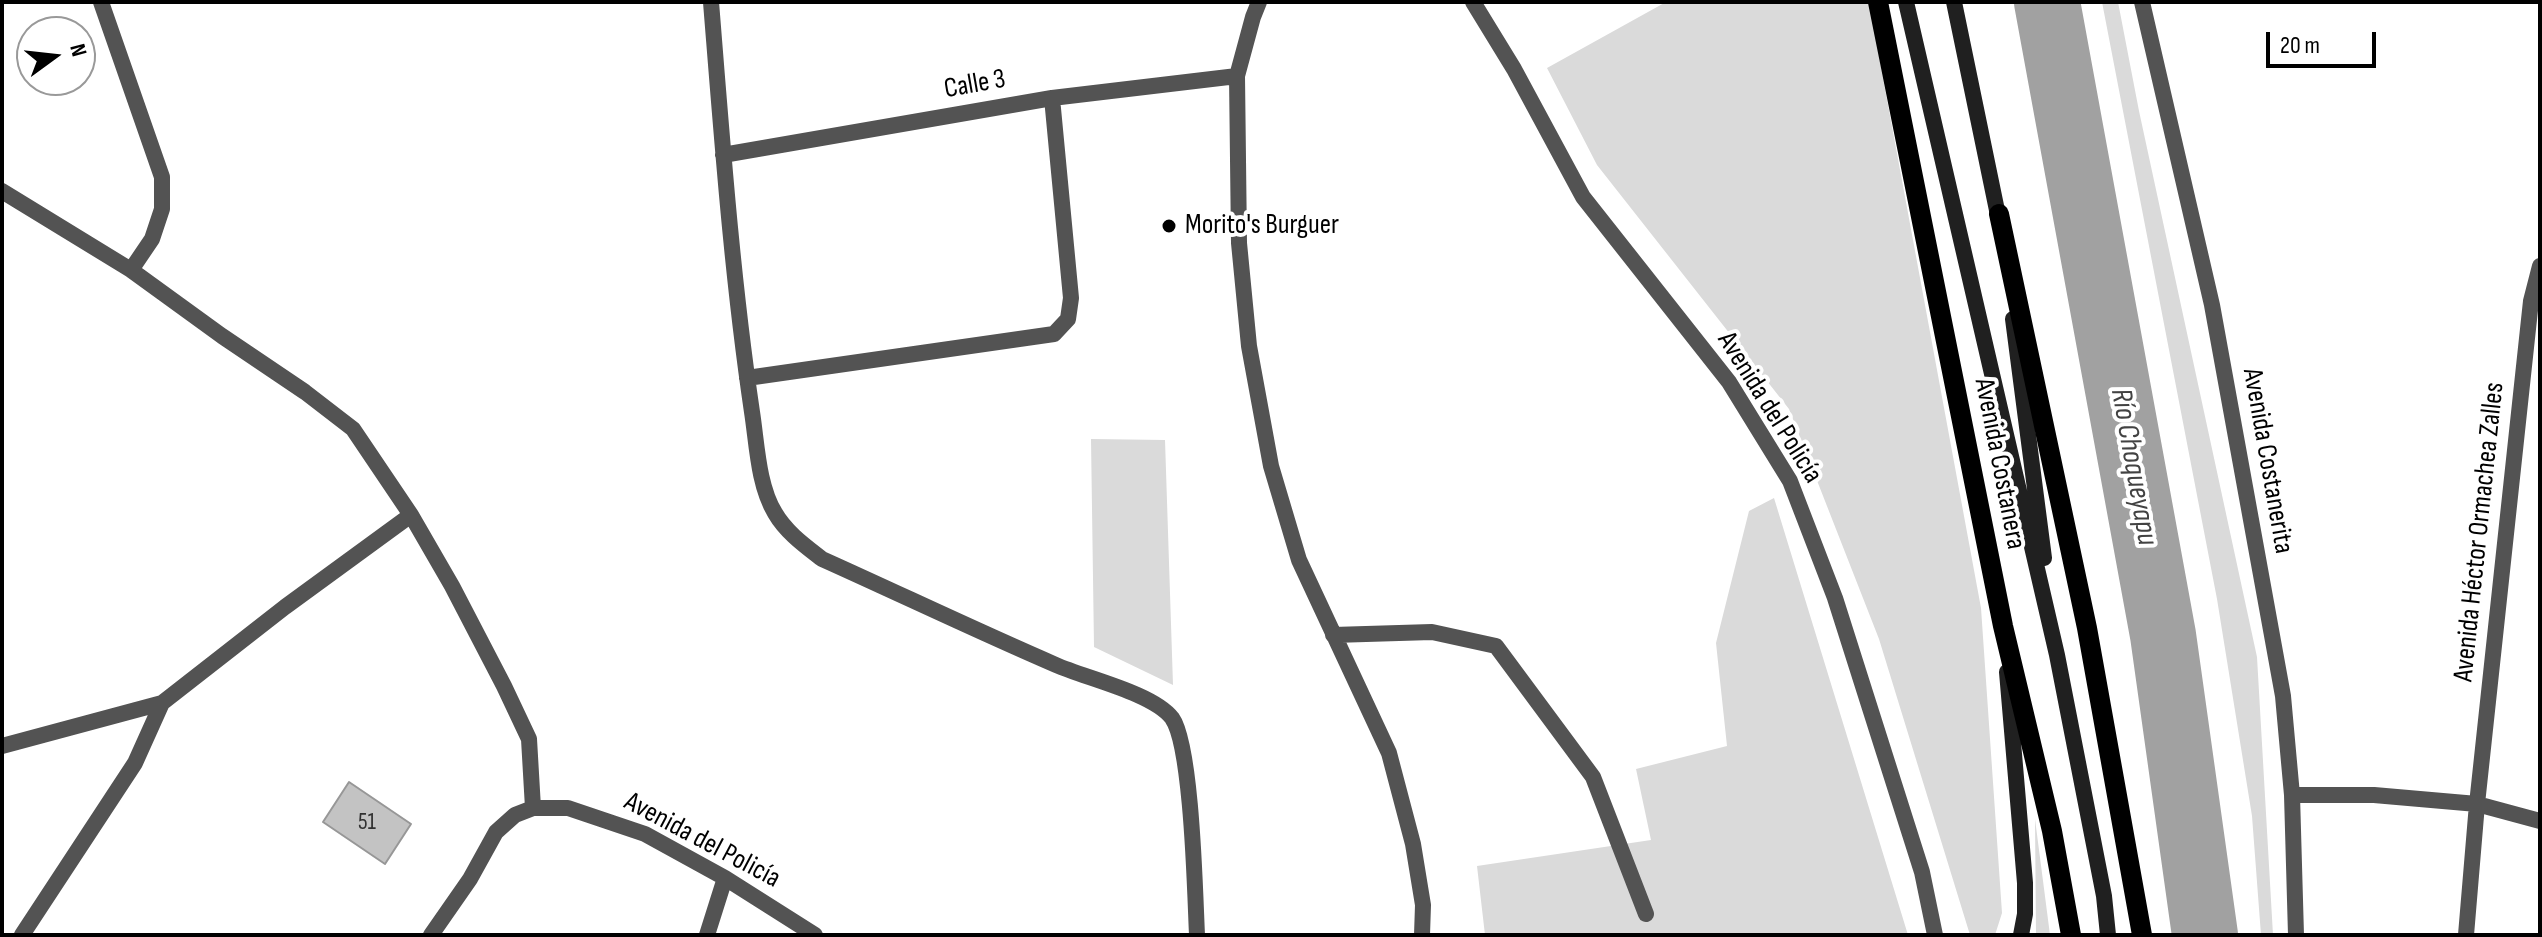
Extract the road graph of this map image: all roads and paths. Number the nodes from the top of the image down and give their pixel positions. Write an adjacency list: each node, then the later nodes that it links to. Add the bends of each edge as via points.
1 (101, 2): 15 (street, via 162,177 162,209 152,239)
2 (711, 2): 11 (street)
3 (1259, 2): 9 (street)
4 (1473, 2): 36 (street, Avenida del Policía, via 1583,197 1729,382 1790,481 1835,598 1922,872)
5 (1878, 2): 19 (main road, Avenida Costanera)
6 (1906, 2): 21 (main road)
7 (1954, 2): 13 (main road, Avenida Costanera)
8 (2142, 2): 24 (street, Avenida Costanerita, via 2212,305 2283,696)
9 (1237, 76): 10 (street, Calle 3); 20 (street, via 1239,243 1249,346 1271,466 1299,560)
10 (1052, 98): 11 (street, Calle 3); 17 (street, via 1071,298 1068,319 1054,334)
11 (723, 155): 17 (street)
12 (2, 191): 15 (street)
13 (1999, 214): 21 (main road); 40 (main road, Avenida Costanera, via 2087,628)
14 (2540, 266): 16 (street, Avenida Héctor Ormachea Zalles)
15 (131, 270): 18 (street, via 353,429)
16 (2536, 302): 25 (street, Avenida Héctor Ormachea Zalles)
17 (747, 378): 34 (street, via 763,478 773,511 793,536 822,559 1060,667 1137,694 1170,715 1179,731 1186,773)
18 (411, 515): 22 (street); 26 (street, via 529,739)
19 (2003, 626): 37 (main road, via 2025,883); 38 (main road, Avenida Costanera)
20 (1333, 635): 29 (street, via 1432,632 1496,646 1593,777); 35 (street, via 1389,753 1413,844)
21 (2057, 655): 39 (main road)
22 (162, 703): 23 (street); 30 (street, via 135,763)
23 (2, 746)
24 (2292, 795): 25 (street); 41 (street, Avenida Costanerita)
25 (2477, 804): 27 (street); 42 (street, Avenida Héctor Ormachea Zalles)
26 (533, 808): 28 (street, Avenida del Policía, via 568,808 596,816 645,834); 31 (street, via 496,832)
27 (2540, 821)
28 (725, 878): 32 (street); 33 (street, Avenida del Policía)
29 (1646, 914)
30 (22, 935)
31 (431, 935)
32 (707, 935)
33 (815, 935)
34 (1197, 935)
35 (1422, 935)
36 (1935, 935)
37 (2021, 935)
38 (2071, 935)
39 (2108, 935)
40 (2142, 935)
41 (2296, 935)
42 (2466, 935)

